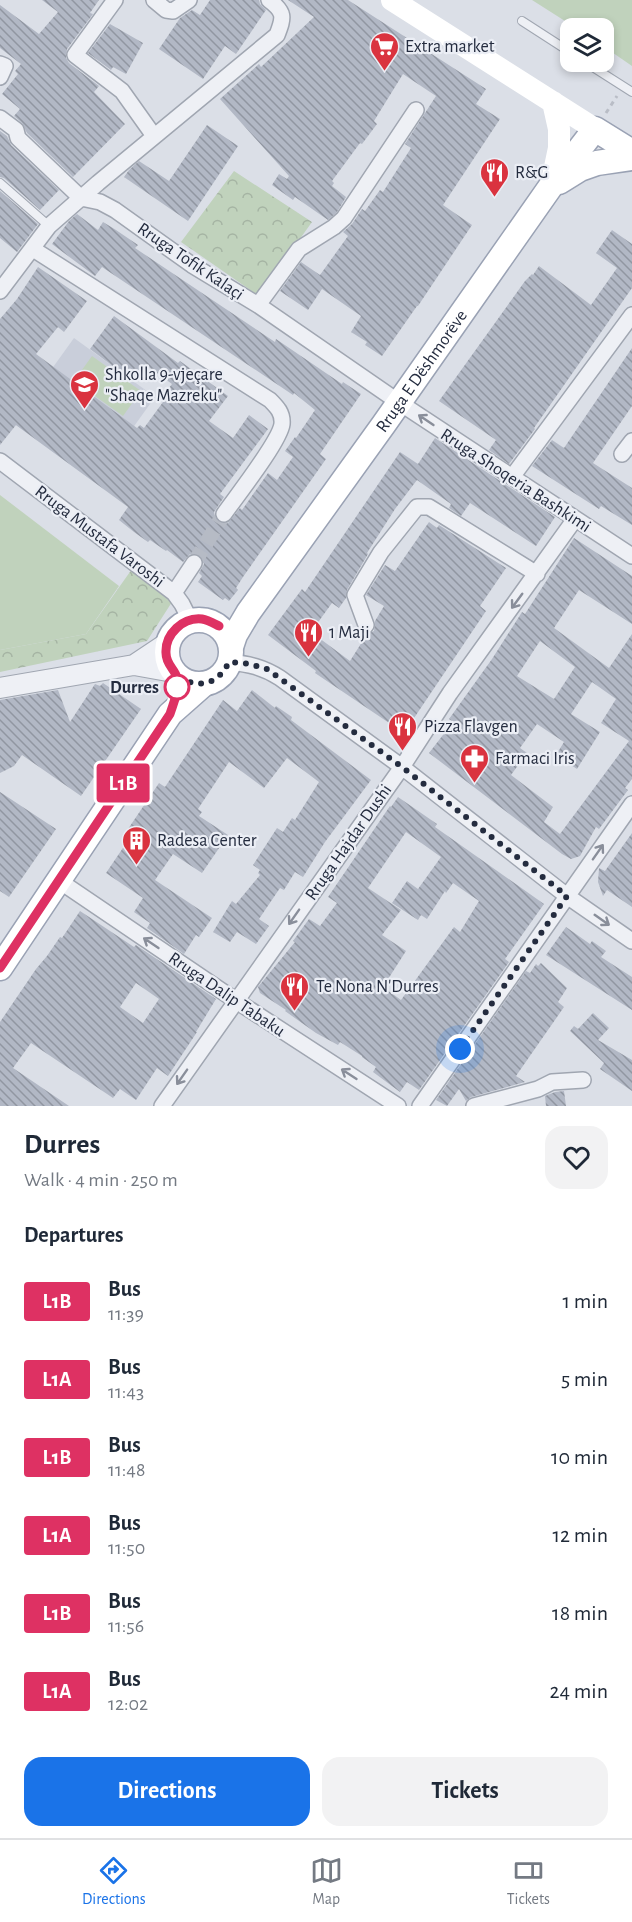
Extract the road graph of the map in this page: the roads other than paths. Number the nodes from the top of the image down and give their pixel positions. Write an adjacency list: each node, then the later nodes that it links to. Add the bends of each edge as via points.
1 (115, 0): 17 (street, via 75,55 122,91)
2 (154, 0): 3 (street, via 173,11)
3 (189, 0)
4 (269, 0): 17 (street, via 282,14 277,35)
5 (393, 0): 6 (main road)
6 (415, 6): 13 (main road)
7 (522, 21): 8 (lane)
8 (560, 46)
9 (0, 63): 11 (street, via 5,66)
10 (600, 72): 12 (lane)
11 (0, 77)
12 (632, 92)
13 (553, 102): 16 (main road); 21 (main road, via 559,148)
14 (416, 110): 26 (street, via 344,218 299,249)
15 (0, 118): 22 (street)
16 (595, 129): 18 (main road); 21 (main road, Rruga E Dëshmorëve)
17 (154, 136): 22 (street)
18 (632, 152)
19 (632, 158): 21 (main road, via 597,163)
20 (0, 183): 23 (lane)
21 (551, 186): 28 (main road, Rruga E Dëshmorëve)
22 (81, 198): 23 (street); 26 (street, Rruga Tofik Kalaçi, via 115,210 192,265)
23 (49, 226): 24 (street)
24 (33, 249): 25 (street); 33 (street, via 280,410 283,423 277,438)
25 (0, 291)
26 (258, 305): 28 (street, Rruga Tofik Kalaçi)
27 (632, 315): 32 (street)
28 (400, 403): 32 (street, Rruga Shoqeria Bashkimi, one-way to 28); 39 (main road, Rruga E Dëshmorëve)
29 (632, 441): 30 (street)
30 (622, 454)
31 (0, 461): 38 (street, Rruga Mustafa Varoshi)
32 (512, 477): 34 (street, Rruga Shoqeria Bashkimi)
33 (224, 514)
34 (575, 519): 35 (street, Rruga Shoqeria Bashkimi); 37 (street, Rruga Hajdar Dushi)
35 (632, 556)
36 (194, 562): 38 (street)
37 (537, 574): 41 (street, via 429,507 417,507 381,552 355,595); 49 (street, Rruga Hajdar Dushi, one-way to 49, via 450,693)
38 (174, 593): 40 (street, Rruga Mustafa Varoshi)
39 (248, 613): 40 (main road); 43 (main road, Rruga E Dëshmorëve)
40 (199, 620): 42 (main road, via 180,625); 43 (main road, via 219,626 227,635)
41 (366, 625)
42 (167, 643): 44 (street); 45 (main road, via 168,663)
43 (230, 654): 46 (main road, via 224,672); 49 (street, via 267,669)
44 (134, 665): 45 (street); 47 (street)
45 (175, 674): 46 (main road); 48 (main road, via 177,691)
46 (204, 684): 48 (main road)
47 (0, 688)
48 (170, 714): 51 (main road)
49 (402, 767): 52 (street); 55 (street, Rruga Hajdar Dushi, one-way to 55)
50 (632, 804): 52 (street, one-way to 50)
51 (58, 880): 54 (main road); 55 (street, Rruga Dalip Tabaku, one-way to 51)
52 (567, 896): 53 (street, one-way to 53); 59 (street)
53 (632, 941)
54 (0, 968)
55 (235, 1000): 57 (street, Rruga Hajdar Dushi, one-way to 57); 58 (street, Rruga Dalip Tabaku, one-way to 55)
56 (583, 1080): 60 (street, via 552,1082)
57 (162, 1106)
58 (398, 1106)
59 (420, 1106)
60 (474, 1106)

